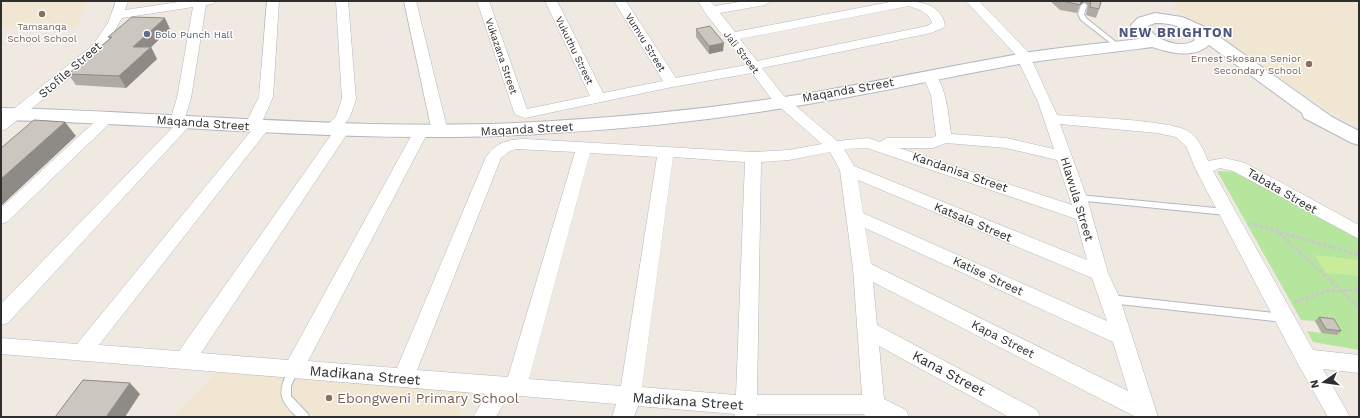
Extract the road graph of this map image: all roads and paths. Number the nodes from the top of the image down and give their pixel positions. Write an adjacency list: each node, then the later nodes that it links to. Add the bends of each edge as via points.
1 (122, 1): 15 (street, Stofile Street)
2 (273, 1): 33 (street, via 266,98)
3 (342, 1): 34 (street, via 349,99 347,110)
4 (410, 1): 36 (street)
5 (483, 1): 25 (street, Vukazana Street, via 520,112 530,114)
6 (552, 1): 25 (street, Vukuthu Street)
7 (620, 1): 24 (street, Vumvu Street)
8 (766, 1): 13 (street)
9 (972, 1): 21 (street, Hlawula Street, via 1021,52)
10 (204, 2): 15 (street); 31 (street, via 184,98)
11 (912, 2): 17 (street); 22 (street, via 931,12 939,20 940,25)
12 (1084, 5): 19 (lane, via 1080,14 1083,19)
13 (707, 6): 17 (street, Jali Street)
14 (1152, 8): 16 (street); 18 (street, via 1146,20 1139,25)
15 (117, 15): 27 (street, Stofile Street, via 97,48)
16 (1200, 33): 20 (street, via 1204,41 1202,45); 30 (street)
17 (731, 37): 22 (street, Jali Street)
18 (1148, 38): 19 (street, Maqanda Street); 20 (street, via 1172,48)
19 (1114, 44): 21 (street, Maqanda Street)
20 (1190, 49): 30 (street, via 1218,56)
21 (1024, 59): 23 (street, Maqanda Street); 29 (street, Hlawula Street)
22 (753, 67): 24 (street); 26 (street, Jali Street)
23 (930, 76): 26 (street, Maqanda Street); 37 (street, via 938,95)
24 (672, 83): 25 (street)
25 (599, 99)
26 (783, 102): 36 (street, Maqanda Street, via 588,125); 39 (street, Jali Street)
27 (9, 114): 28 (street, Maqanda Street); 32 (street, Stofile Street)
28 (107, 118): 31 (street, Maqanda Street); 51 (street)
29 (1051, 119): 43 (street, Hlawula Street); 46 (street, via 1157,128 1181,133 1193,144)
30 (1325, 121): 38 (street)
31 (182, 122): 33 (street, Maqanda Street); 63 (street)
32 (1, 126)
33 (257, 127): 34 (street, Maqanda Street); 67 (street)
34 (336, 131): 35 (street, Maqanda Street); 69 (street)
35 (420, 132): 36 (street, Maqanda Street); 71 (street)
36 (440, 132)
37 (944, 138): 41 (street, via 933,143 887,143); 43 (street, via 1006,142)
38 (1359, 139)
39 (834, 146): 41 (street, Kandanisa Street, via 862,143); 44 (street, Kandanisa Street, via 795,154); 45 (street, Jali Street)
40 (584, 147): 42 (street, Kandanisa Street); 72 (street, Kandanisa Street, via 514,144 499,150); 73 (street)
41 (884, 147): 49 (street, Kandanisa Street)
42 (666, 152): 44 (street, Kandanisa Street); 74 (street)
43 (1064, 156): 47 (street, Hlawula Street)
44 (753, 157): 76 (street)
45 (848, 170): 50 (street); 57 (street, Katsala Street)
46 (1204, 170): 48 (street); 54 (street, Tabata Street, via 1208,164 1216,163 1239,167)
47 (1080, 198): 48 (lane); 49 (street, Hlawula Street)
48 (1226, 212): 62 (street)
49 (1084, 215): 57 (street, Hlawula Street)
50 (854, 216): 56 (street); 65 (street, Katise Street)
51 (1, 218)
52 (1246, 223): 53 (path)
53 (1278, 232): 55 (path); 59 (path)
54 (1359, 233)
55 (1359, 255)
56 (862, 268): 64 (street); 77 (street, Kapa Street)
57 (1099, 273): 60 (street, Hlawula Street)
58 (1359, 288): 59 (path)
59 (1339, 289): 61 (path); 62 (path, via 1328,291)
60 (1110, 299): 62 (lane); 65 (street, Hlawula Street)
61 (1359, 307)
62 (1288, 311): 68 (street)
63 (1, 317)
64 (868, 330): 75 (street); 82 (street, Kana Street)
65 (1122, 337): 77 (street, Hlawula Street)
66 (1, 346): 67 (street, Madikana Street)
67 (82, 352): 69 (street, Madikana Street)
68 (1305, 358): 70 (street); 83 (street)
69 (184, 361): 71 (street, Madikana Street)
70 (1359, 364)
71 (293, 370): 72 (street, Madikana Street); 78 (lane, via 287,380 284,397)
72 (403, 378): 73 (street, Madikana Street)
73 (510, 386): 74 (street, Madikana Street); 79 (street)
74 (630, 396): 76 (street, Madikana Street); 80 (street)
75 (874, 410): 76 (street, Madikana Street); 81 (street)
76 (746, 411)
77 (1146, 414)
78 (304, 417)
79 (484, 417)
80 (623, 417)
81 (898, 417)
82 (1029, 417)
83 (1339, 417)

